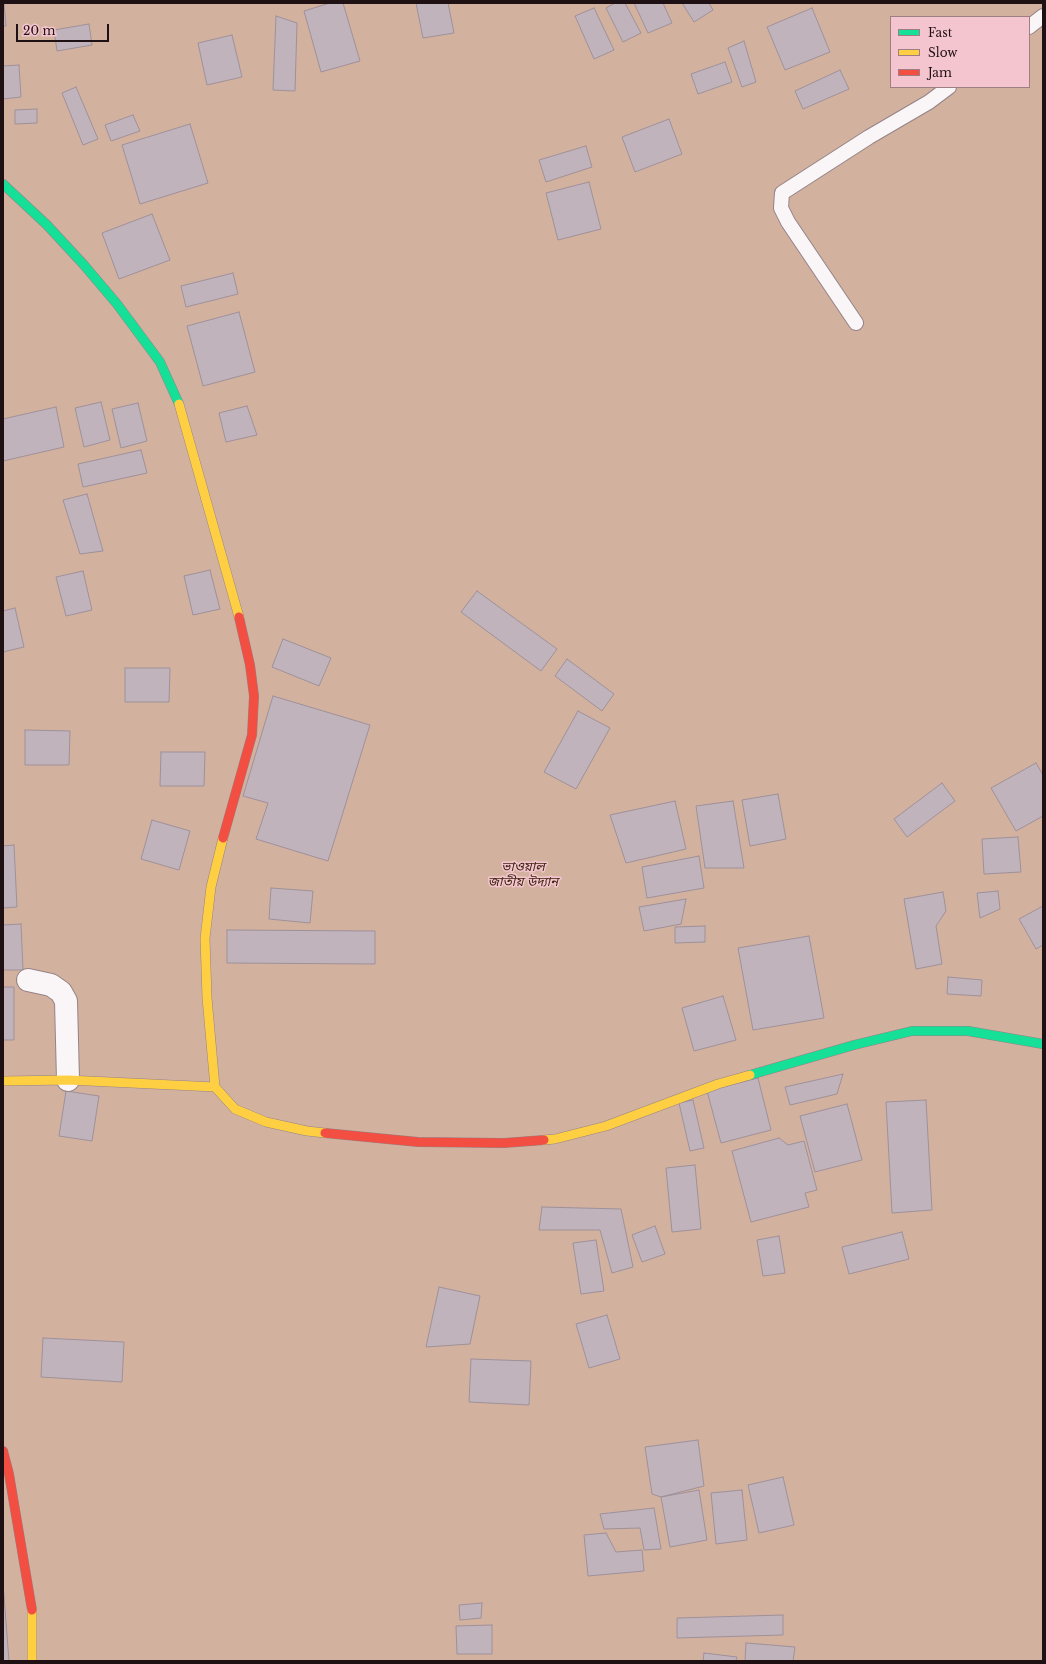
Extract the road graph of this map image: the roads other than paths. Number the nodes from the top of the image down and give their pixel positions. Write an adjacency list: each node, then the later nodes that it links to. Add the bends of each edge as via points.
1 (1043, 16): 2 (lane)
2 (1030, 25)
3 (948, 88): 5 (lane, via 782,193 781,208 788,222)
4 (3, 184): 10 (street, via 47,225 84,265 160,362 177,397 238,612 254,696 252,735 211,887 205,938)
5 (856, 322)
6 (28, 980): 8 (street, via 51,984 61,992 66,1001)
7 (1043, 1044): 10 (street, via 968,1031 912,1031 718,1084 606,1126 555,1139 504,1143 418,1142 307,1131 266,1122 235,1109)
8 (68, 1080): 9 (street); 10 (street)
9 (3, 1081)
10 (215, 1088)
11 (3, 1451): 12 (street, via 32,1604)
12 (32, 1661)

